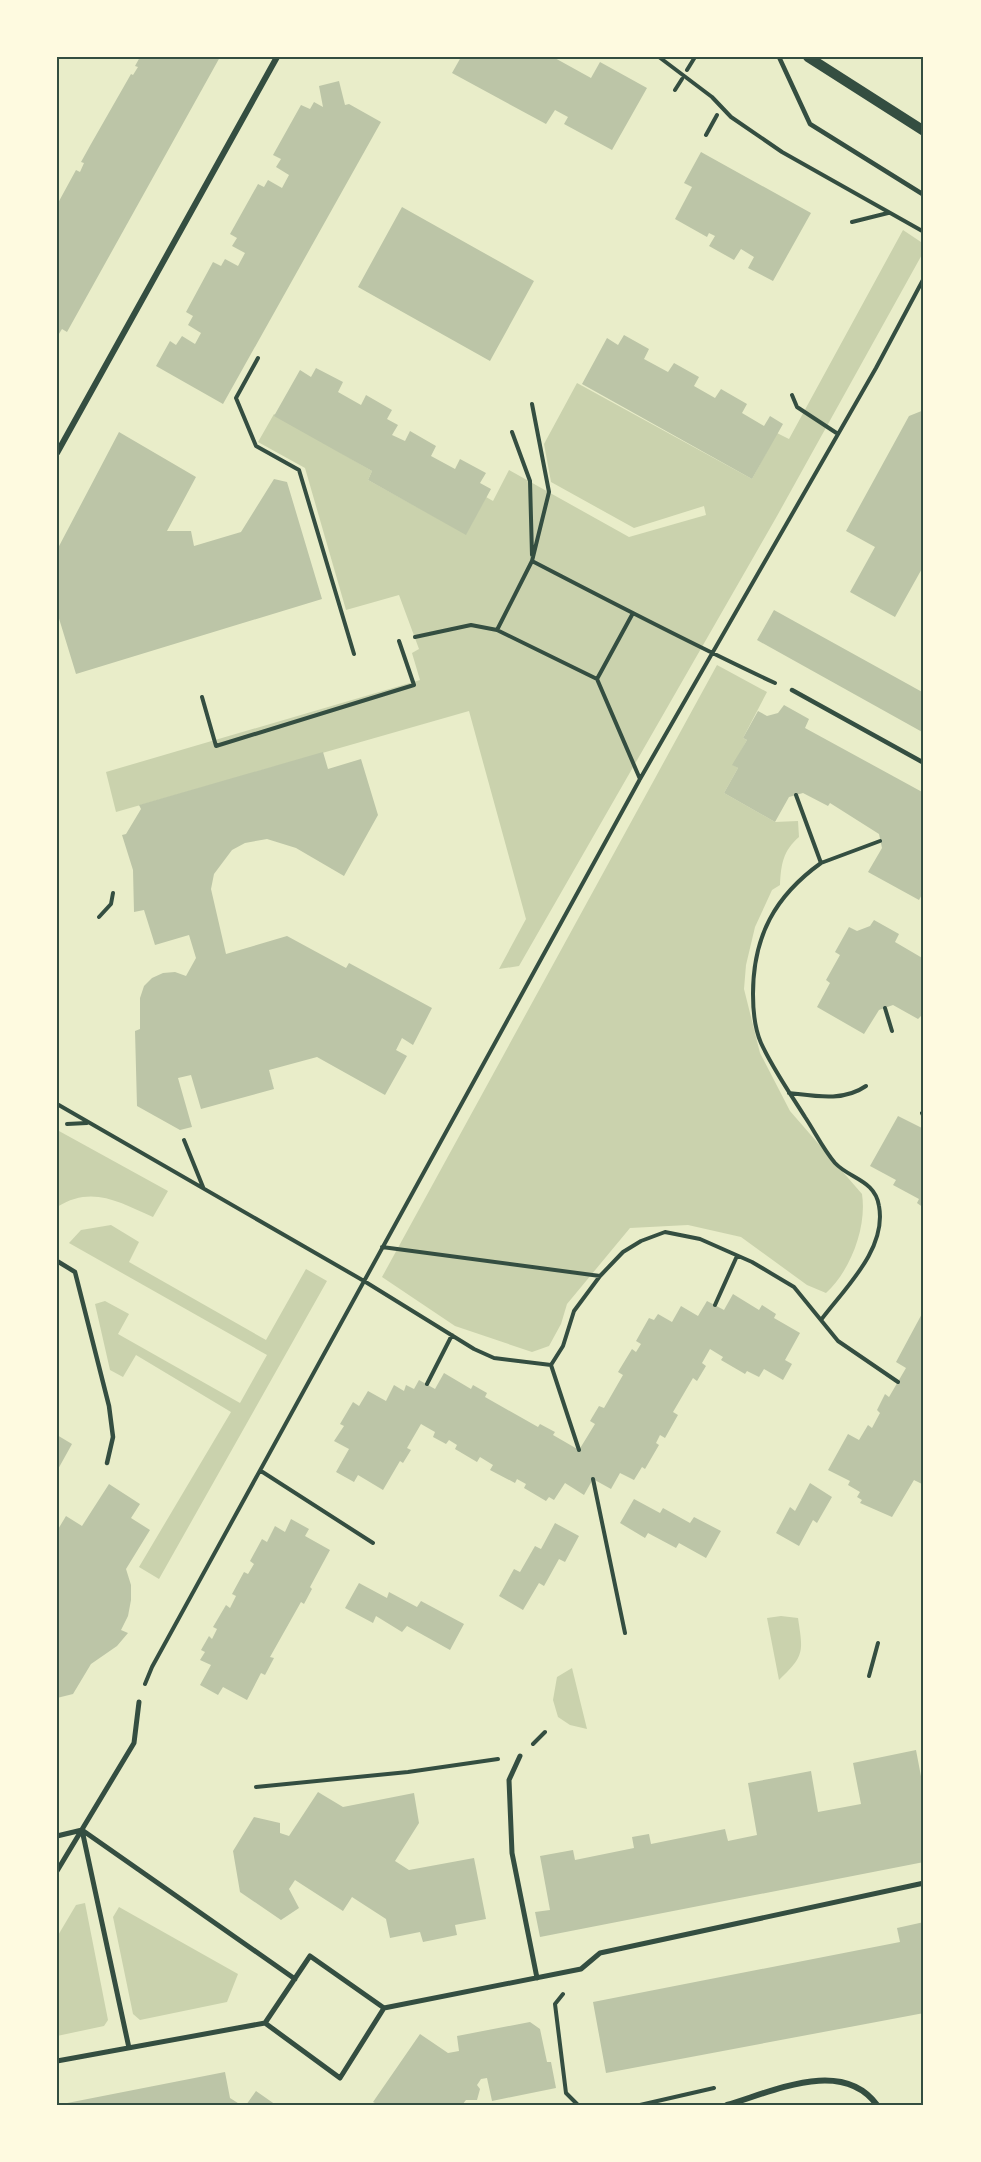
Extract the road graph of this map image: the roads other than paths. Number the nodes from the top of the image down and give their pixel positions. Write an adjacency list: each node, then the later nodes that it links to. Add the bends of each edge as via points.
1 (277, 57): 6 (street)
2 (779, 57): 5 (lane, via 810,124)
3 (808, 57): 4 (street)
4 (924, 131)
5 (924, 195)
6 (57, 453)
7 (792, 690): 8 (lane)
8 (924, 763)
9 (57, 1262): 10 (lane, via 75,1272 109,1406 113,1437)
10 (108, 1463)
11 (139, 1702): 13 (street, via 134,1743)
12 (520, 1756): 17 (street, via 509,1780 512,1852)
13 (82, 1830): 14 (street); 15 (street); 18 (street); 21 (street)
14 (57, 1836)
15 (57, 1871)
16 (924, 1883): 17 (street, via 600,1953 581,1969)
17 (537, 1978): 19 (street)
18 (295, 1979): 19 (street, via 310,1956); 20 (street)
19 (384, 2008): 20 (street, via 340,2078)
20 (265, 2023): 21 (street)
21 (129, 2048): 22 (street)
22 (57, 2061)
23 (727, 2105): 24 (street, via 822,2079 851,2085)
24 (877, 2105)

